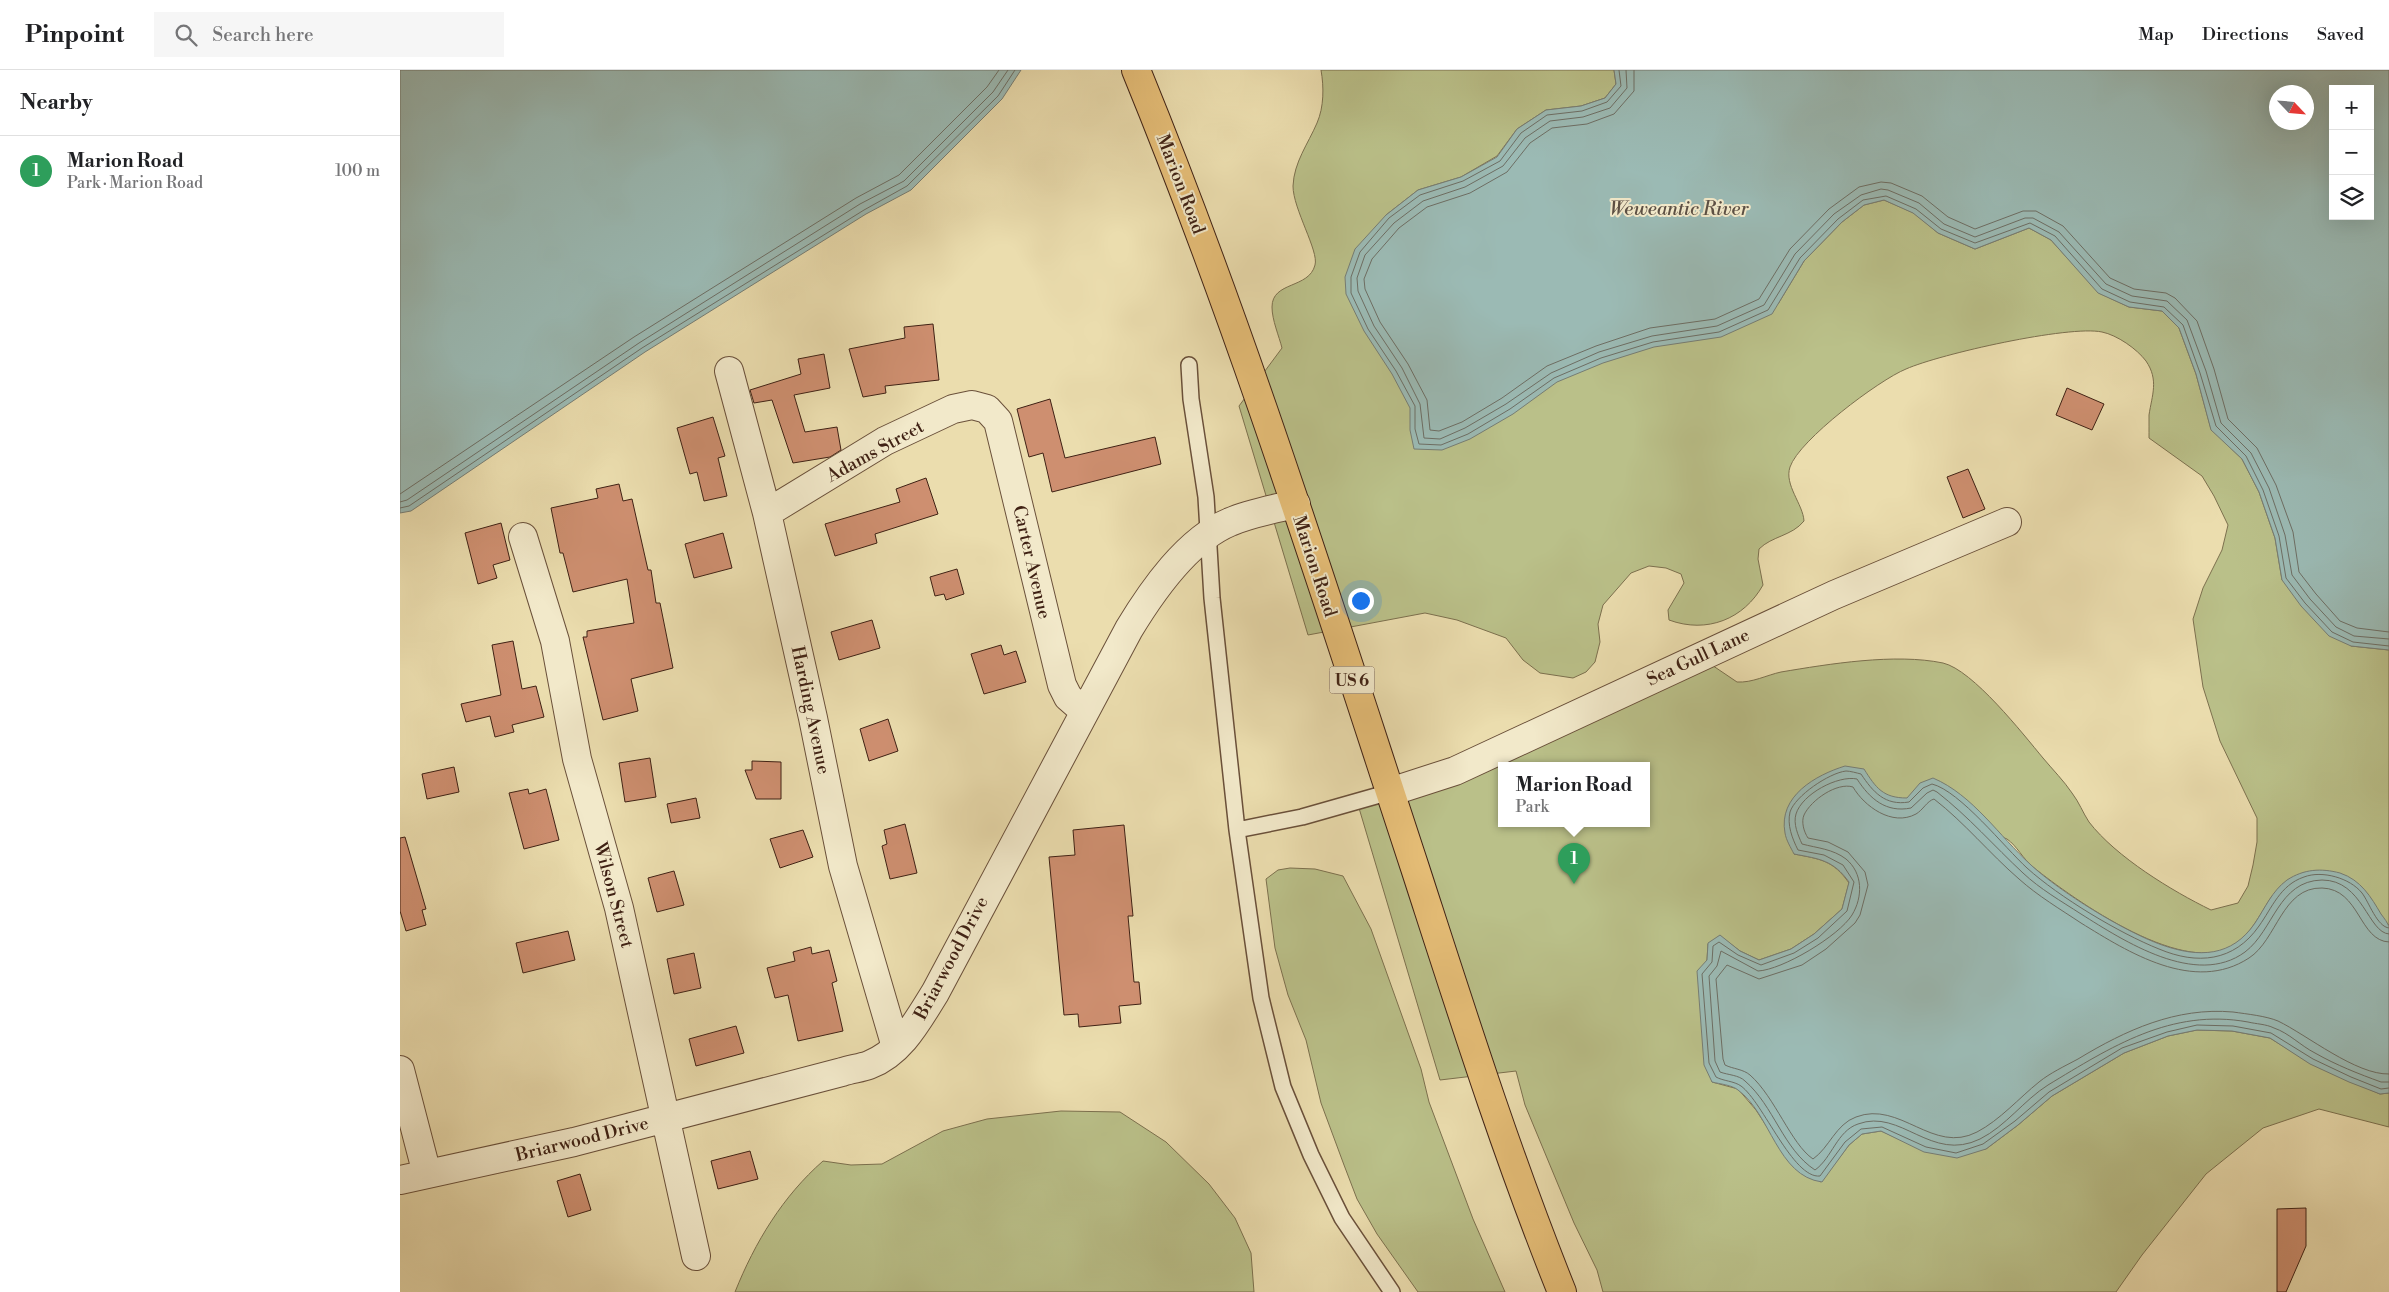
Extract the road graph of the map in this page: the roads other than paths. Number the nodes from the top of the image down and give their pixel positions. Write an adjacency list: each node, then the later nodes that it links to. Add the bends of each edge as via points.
1 (1136, 70): 5 (main road, Marion Road / US 6, via 1236,330)
2 (1189, 365): 8 (lane)
3 (729, 371): 6 (street, Harding Avenue)
4 (988, 409): 6 (street, Adams Street, via 972,405 954,409 885,441); 10 (street, Carter Avenue, via 998,421 1062,685 1068,697)
5 (1296, 504): 8 (street, Briarwood Drive, via 1228,522); 11 (main road, Marion Road / US 6)
6 (767, 513): 13 (street, Harding Avenue, via 843,866)
7 (2007, 522): 11 (street, Sea Gull Lane, via 1825,599 1456,771)
8 (1208, 535): 10 (street, Briarwood Drive, via 1160,580 1128,629); 12 (lane)
9 (522, 537): 15 (street, Wilson Street, via 555,641 577,759 619,908)
10 (1084, 711): 13 (street, Briarwood Drive, via 935,993)
11 (1390, 792): 12 (lane, via 1302,817); 20 (main road, Marion Road / US 6, via 1523,1190)
12 (1236, 830): 19 (lane, via 1261,998 1283,1087 1342,1218)
13 (896, 1047): 15 (street, Briarwood Drive, via 871,1064)
14 (400, 1070): 16 (street)
15 (666, 1118): 16 (street, Briarwood Drive); 18 (street, Wilson Street)
16 (427, 1174): 17 (street, Briarwood Drive)
17 (400, 1180)
18 (696, 1256)
19 (1392, 1292)
20 (1562, 1292)

